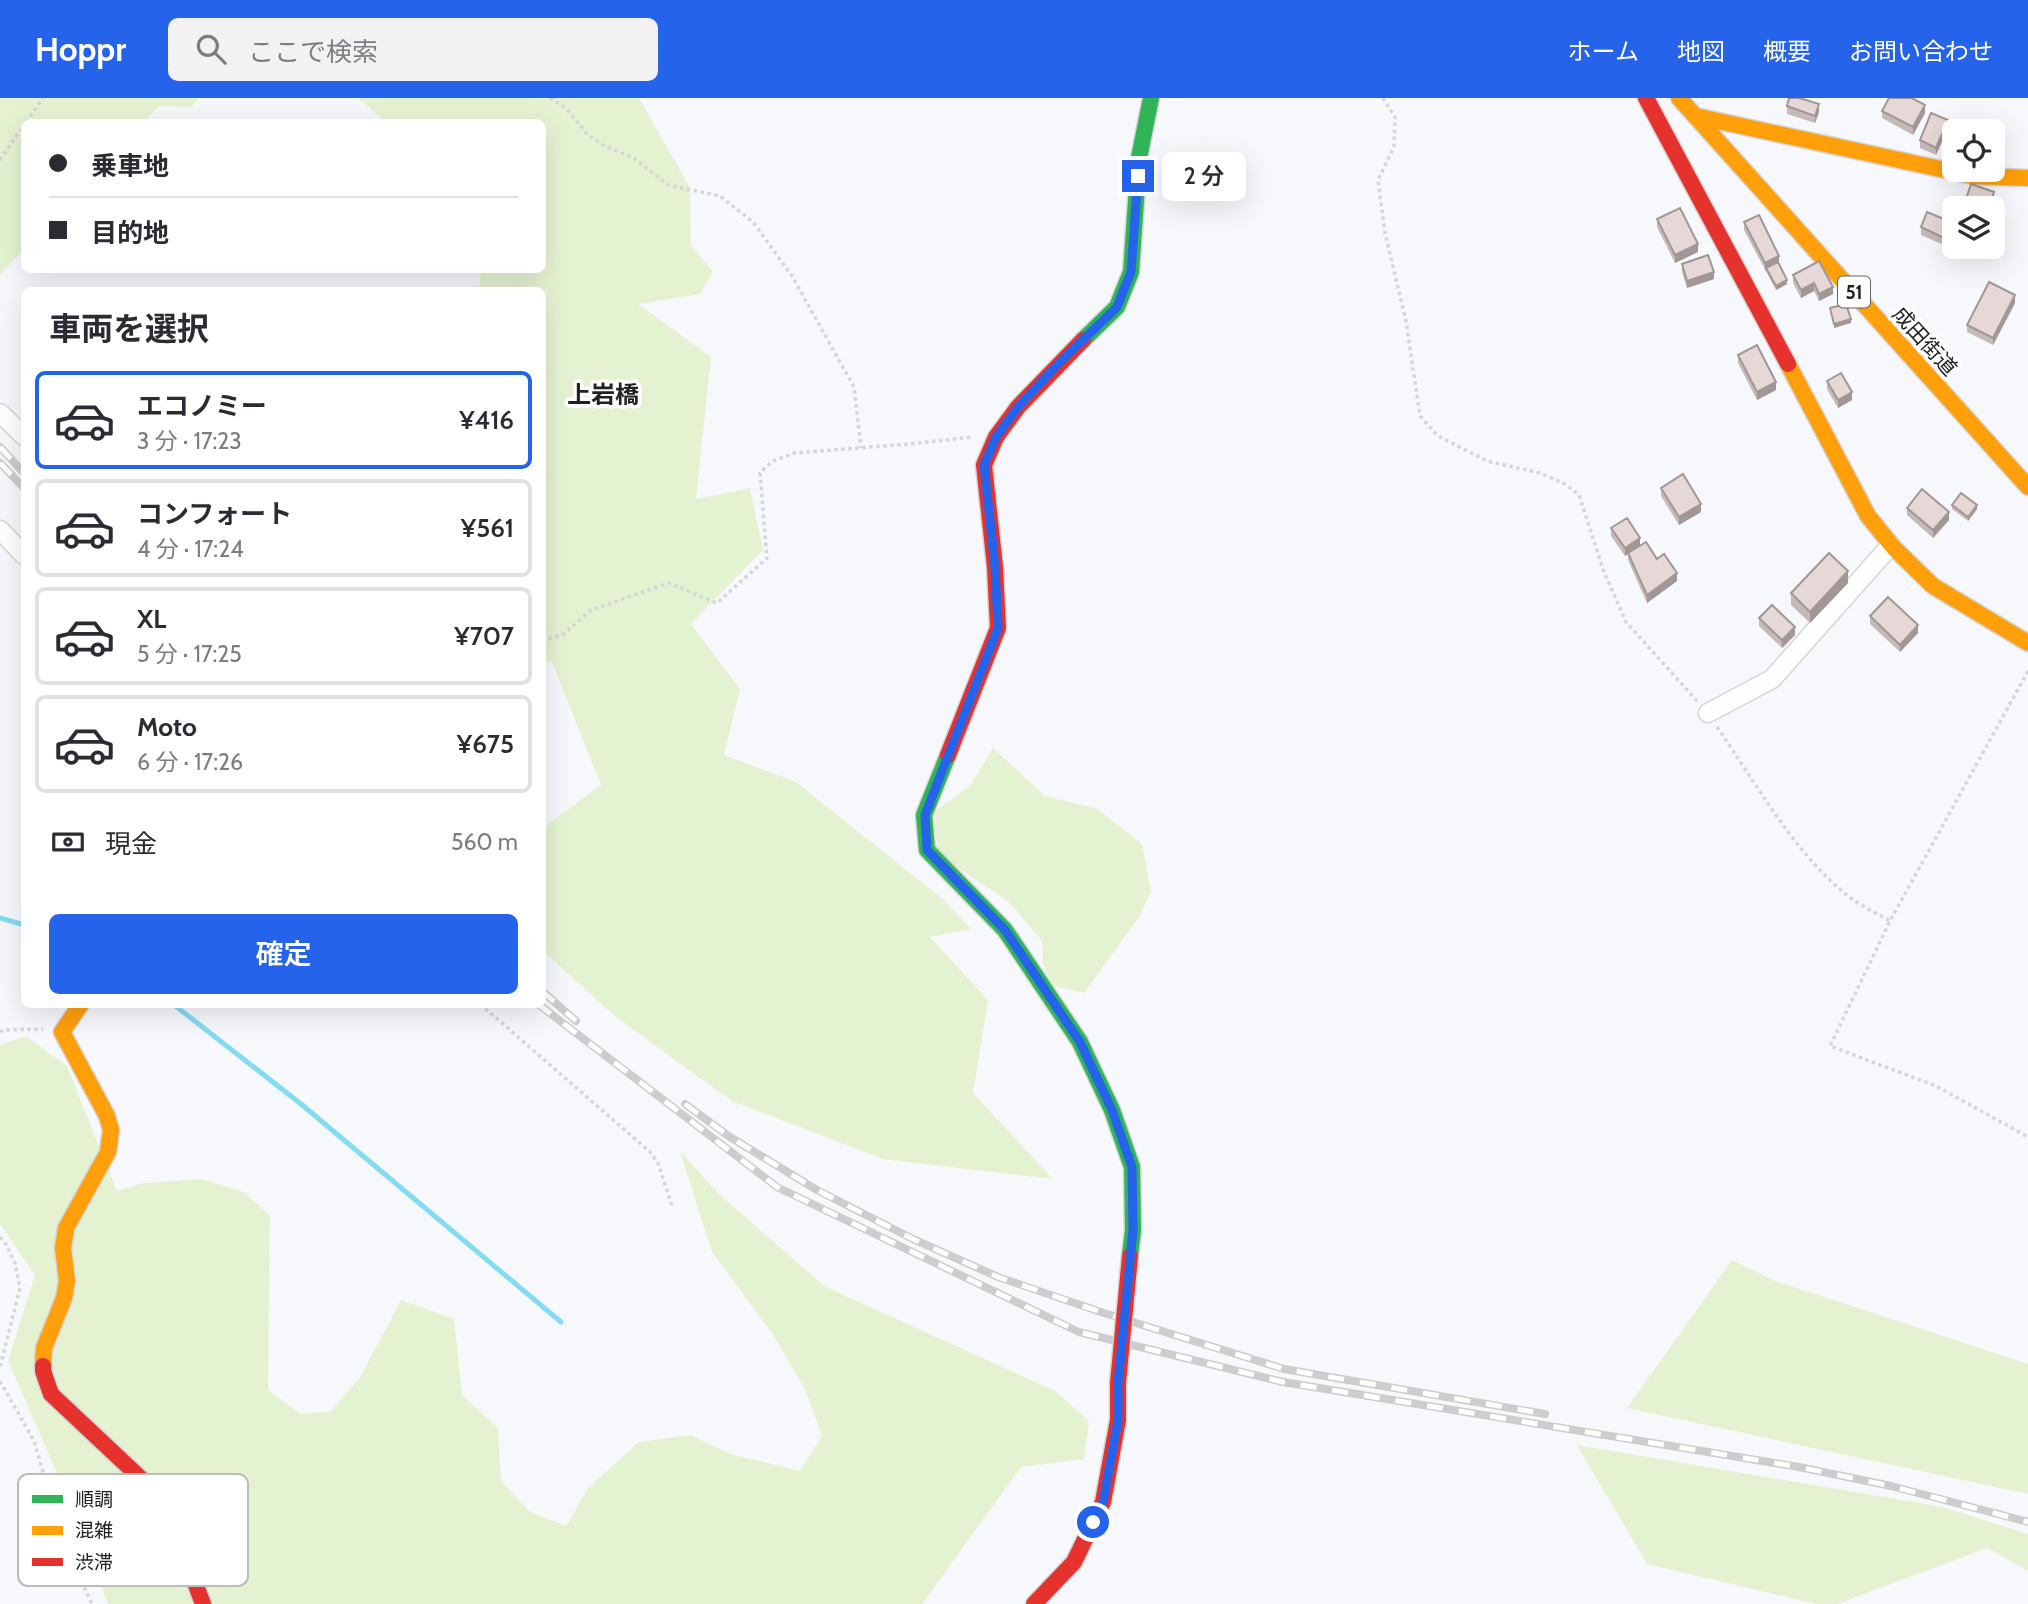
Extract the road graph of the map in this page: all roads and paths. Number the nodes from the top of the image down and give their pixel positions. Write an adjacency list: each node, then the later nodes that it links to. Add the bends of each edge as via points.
1 (43, 98): 8 (path)
2 (550, 98): 15 (path, via 604,146 634,158 668,185 720,196 753,222 792,276 853,387)
3 (1151, 98): 14 (main road, via 1139,158 1131,272 1117,307 1018,407)
4 (1383, 98): 23 (path, via 1395,117 1394,147 1378,180 1420,416 1438,436 1487,461 1540,473 1566,484 1578,495 1626,622)
5 (1647, 98): 18 (main road, via 1868,516)
6 (1679, 98): 7 (main road, 成田街道 / 51)
7 (1696, 117): 11 (main road, via 1973,176); 16 (main road, 成田街道 / 51)
8 (28, 119)
9 (21, 130): 10 (path)
10 (0, 160)
11 (2028, 178)
12 (0, 413): 13 (street)
13 (21, 433)
14 (996, 437): 15 (path); 40 (main road, bridge, via 984,465 998,628 925,815 927,850 1005,930 1080,1042 1132,1167 1133,1230 1118,1420 1103,1502 1074,1562)
15 (861, 448): 20 (path, via 794,453 760,472 767,558 717,603 669,583 591,610 564,634)
16 (2028, 487)
17 (0, 530): 19 (street)
18 (1891, 545): 21 (main road, via 1933,586); 23 (street, via 1772,679)
19 (21, 552)
20 (546, 640)
21 (2028, 643)
22 (2028, 671): 24 (path)
23 (1708, 713): 24 (path, via 1819,869 1850,897)
24 (1890, 921): 29 (path, via 1830,1046 1936,1086)
25 (78, 1008): 28 (main road)
26 (485, 1008): 30 (path, via 650,1152)
27 (0, 1032): 28 (path, via 36,1028)
28 (62, 1032): 35 (main road, via 111,1130 108,1152 66,1228 67,1281 44,1348 43,1371 51,1394)
29 (2028, 1137)
30 (672, 1206)
31 (0, 1237): 32 (path, via 15,1263 20,1288)
32 (0, 1367)
33 (0, 1381): 34 (path, via 34,1441)
34 (44, 1474)
35 (136, 1474)
36 (84, 1586): 38 (path)
37 (196, 1586): 39 (main road)
38 (92, 1604)
39 (203, 1604)
40 (1034, 1604)

